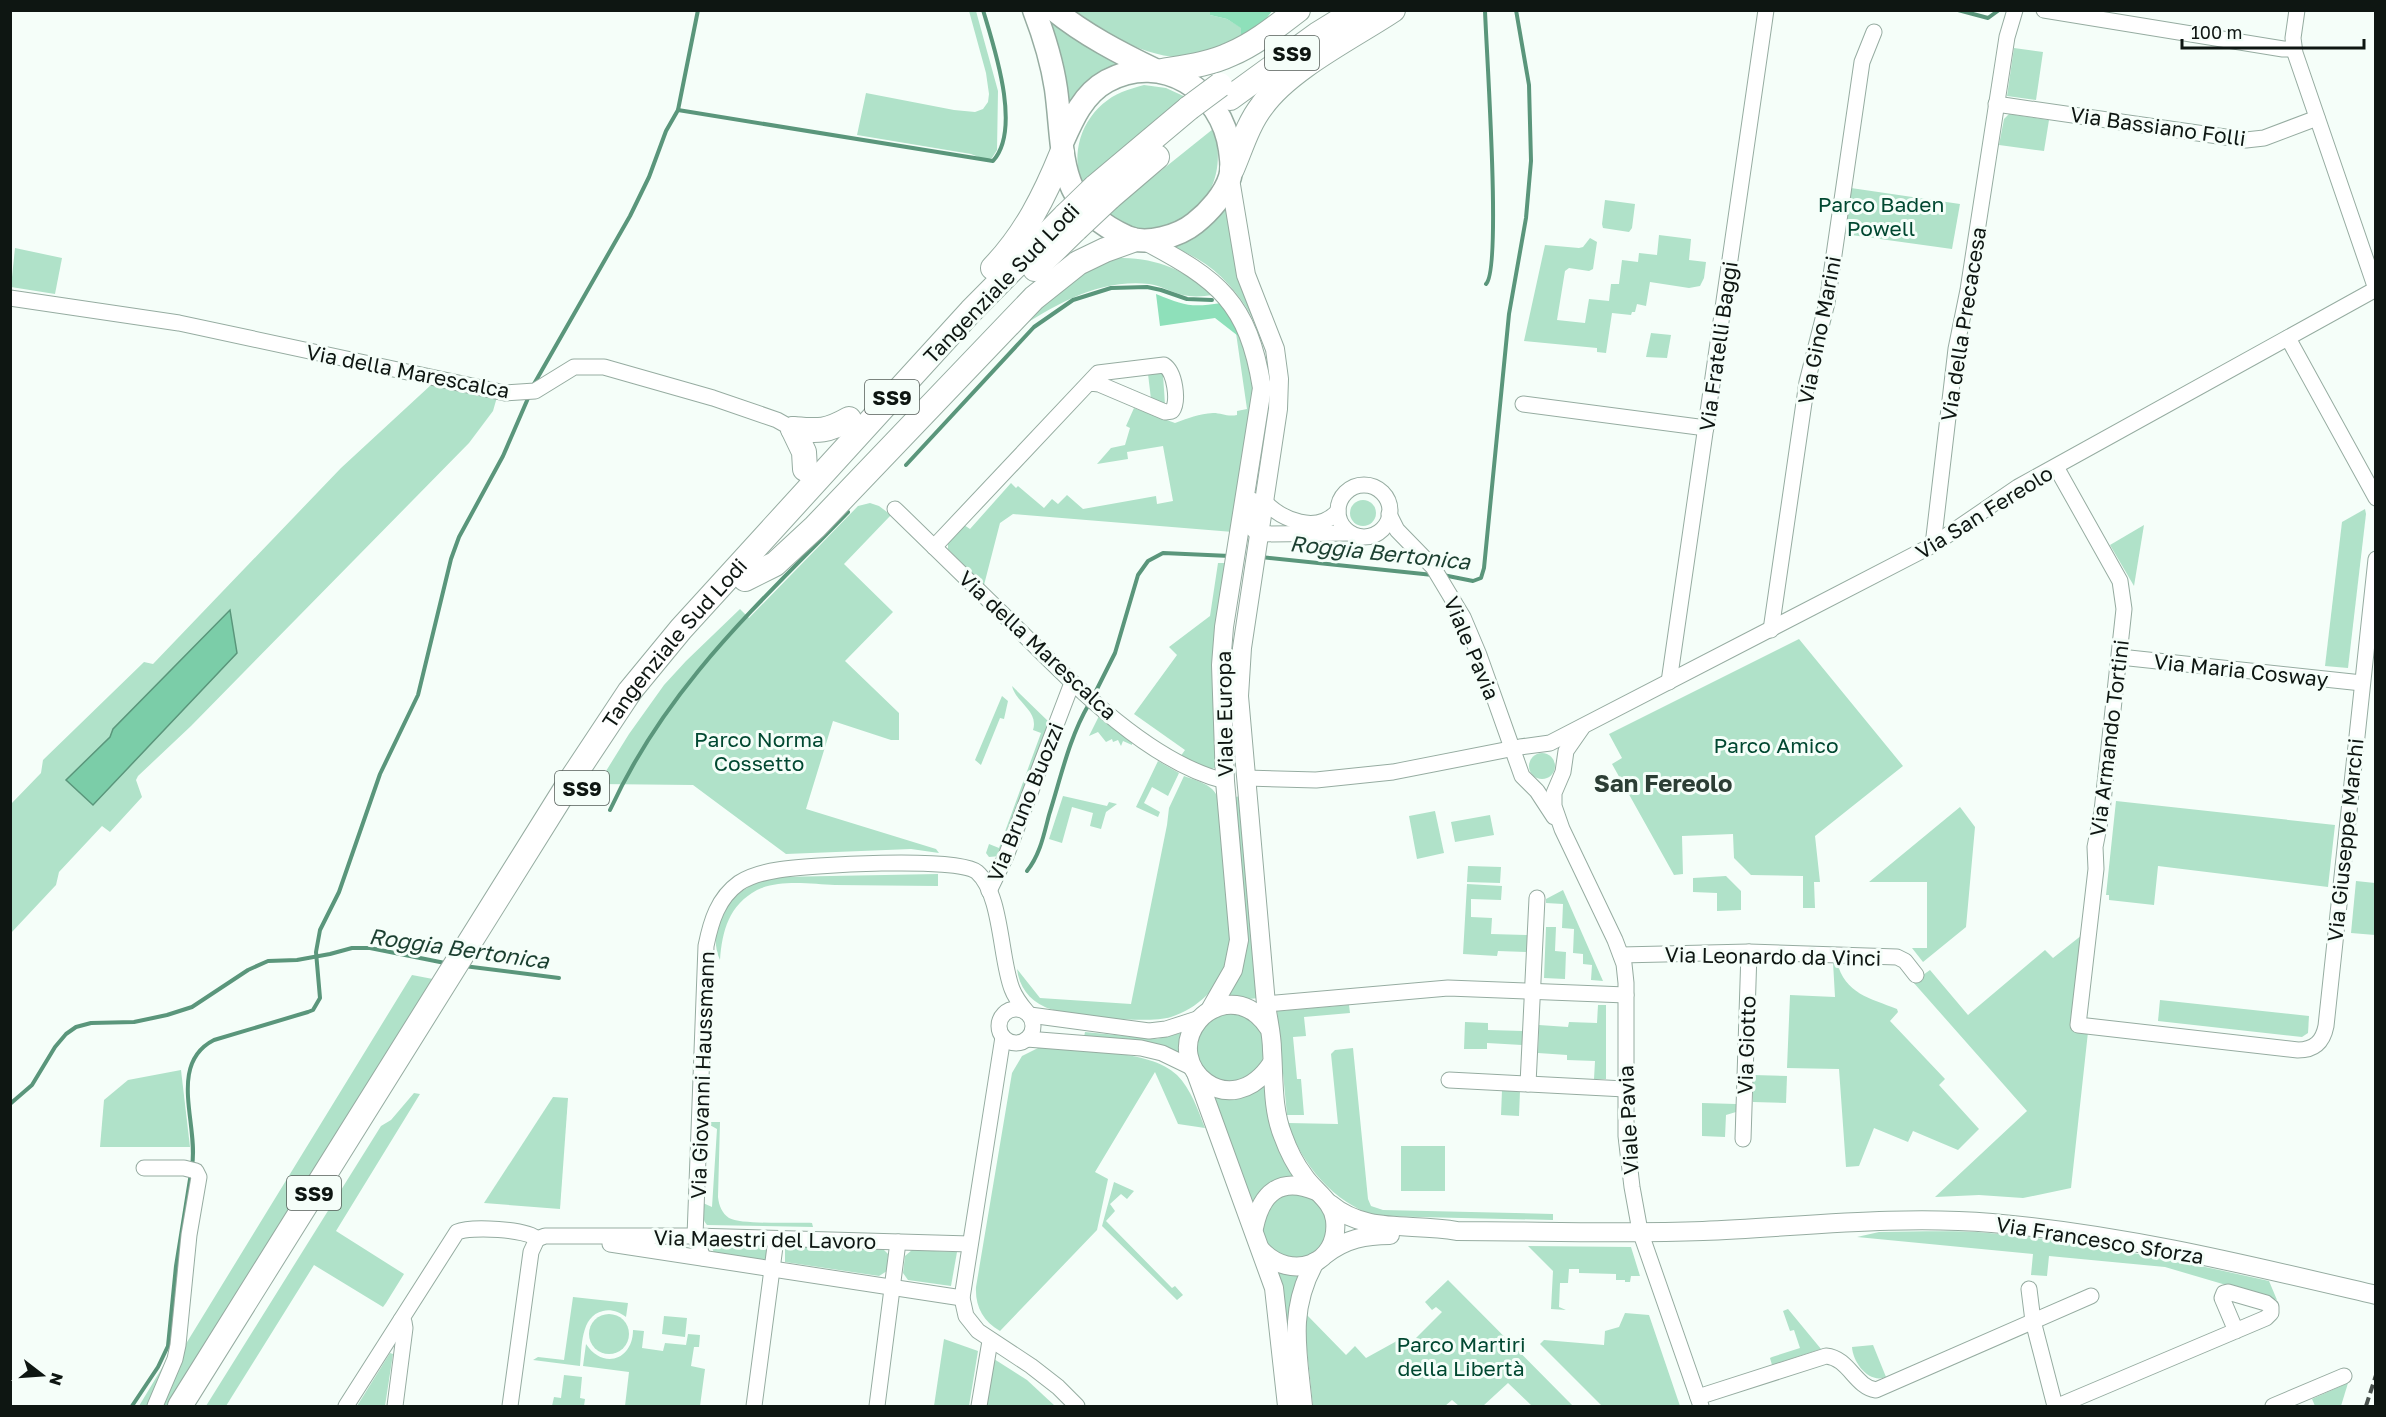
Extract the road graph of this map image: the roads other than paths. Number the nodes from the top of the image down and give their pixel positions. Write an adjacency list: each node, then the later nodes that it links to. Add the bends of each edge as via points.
1 (1034, 10): 17 (main road, via 1051,64)
2 (1054, 10): 13 (main road, via 1108,47)
3 (1298, 10): 13 (highway, via 1232,54)
4 (1326, 10): 14 (highway, Tangenziale Sud Lodi / SS9)
5 (1357, 10): 14 (highway, SS9)
6 (1394, 10): 18 (highway, via 1281,86 1262,106)
7 (1766, 10): 28 (street, Via Fratelli Baggi)
8 (2015, 10): 15 (street, Via della Precacesa)
9 (2044, 10): 12 (street)
10 (2297, 10): 12 (street)
11 (1874, 32): 46 (street, Via Gino Marini, via 1862,62 1827,303 1807,382)
12 (2294, 49): 16 (street)
13 (1159, 70): 17 (main road, via 1106,82 1087,97 1074,115); 18 (main road, via 1201,91 1218,111 1228,136)
14 (1225, 91): 19 (highway, Tangenziale Sud Lodi / SS9, bridge)
15 (1996, 104): 16 (street, Via Bassiano Folli, via 2246,140 2264,138); 39 (street, Via della Precacesa, via 1956,349)
16 (2317, 118): 21 (street)
17 (1062, 148): 20 (main road, via 1071,188 1084,208 1109,229); 27 (highway, via 1047,189 1003,259)
18 (1231, 174): 20 (main road, via 1214,205 1193,225 1167,237); 33 (street, Viale Europa, via 1243,265 1275,349 1279,379)
19 (1071, 222): 44 (highway, Tangenziale Sud Lodi / SS9); 45 (highway, Tangenziale Sud Lodi / SS9, via 971,311)
20 (1139, 240): 26 (street, Viale Europa, via 1184,262 1213,282 1244,320 1262,388); 44 (highway, via 1105,250 1078,264 1034,298 815,527 775,564)
21 (2376, 289): 23 (street, Via San Fereolo)
22 (10, 298): 29 (street, Via della Marescalca, via 179,323 505,393 531,392 574,367 604,367 713,398)
23 (2288, 338): 30 (street, Via San Fereolo); 32 (street)
24 (1090, 383): 24 (street, via 1165,412 1175,406 1172,374 1164,365 1102,372); 40 (street)
25 (1523, 404): 28 (street)
26 (1260, 413): 42 (street, Viale Europa, via 1250,525); 58 (street, Viale Europa, via 1224,627 1221,665)
27 (849, 419): 29 (highway, via 821,431); 31 (highway)
28 (1706, 428): 48 (street, Via Fratelli Baggi)
29 (793, 429): 31 (highway, via 804,452)
30 (2056, 466): 39 (street, Via San Fereolo, via 2018,487); 47 (street, Via Armando Tortini, via 2120,581 2124,609)
31 (805, 469): 45 (highway)
32 (2376, 498)
33 (1264, 501): 35 (street, via 1275,512 1304,524 1323,521); 42 (street, Viale Europa)
34 (895, 509): 40 (street, Via della Marescalca)
35 (1338, 511): 36 (street, via 1343,495 1365,485 1385,496); 37 (street)
36 (1389, 514): 38 (street, via 1382,530); 41 (street, Viale Pavia, via 1397,530)
37 (1349, 533): 38 (street); 42 (street)
38 (1374, 535): 41 (street, Viale Pavia, via 1395,537)
39 (1934, 545): 46 (street, Via San Fereolo)
40 (934, 548): 49 (street, Via della Marescalca)
41 (1416, 549): 51 (street, Viale Pavia, via 1442,581 1471,635)
42 (1257, 550): 57 (street, Viale Europa, via 1239,696)
43 (2376, 559): 50 (street, Via Giuseppe Marchi)
44 (746, 579): 63 (highway, Tangenziale Sud Lodi / SS9, via 647,691)
45 (721, 584): 63 (highway, Tangenziale Sud Lodi / SS9, via 630,691)
46 (1771, 630): 48 (street, Via San Fereolo)
47 (2120, 657): 50 (street, Via Maria Cosway); 79 (street, Via Armando Tortini, via 2095,847 2096,869 2078,1025 2298,1050)
48 (1669, 682): 52 (street, Via San Fereolo)
49 (1072, 683): 58 (street, Via della Marescalca, via 1155,750 1199,774); 61 (street, Via Bruno Buozzi)
50 (2362, 683): 79 (street, Via Giuseppe Marchi, via 2326,1026)
51 (1503, 720): 53 (street, Viale Pavia, via 1516,739); 54 (street, Viale Pavia)
52 (1586, 723): 53 (street, Via San Fereolo); 56 (street, Via San Fereolo, via 1569,746)
53 (1536, 745): 54 (street, Via San Fereolo); 55 (street, via 1522,755); 56 (street, via 1558,752)
54 (1512, 749): 55 (street, Viale Pavia); 57 (street, via 1393,772 1316,780)
55 (1520, 769): 59 (street, Viale Pavia)
56 (1561, 772): 59 (street, via 1547,787); 60 (street, Viale Pavia, via 1553,799)
57 (1246, 778): 71 (street, Viale Europa)
58 (1225, 781): 74 (street, Viale Europa, via 1239,940 1233,970)
59 (1533, 786): 60 (street, Viale Pavia)
60 (1565, 835): 65 (street, Viale Pavia)
61 (989, 891): 66 (street, Via Bruno Buozzi); 93 (street, Via Giovanni Haussmann, via 980,874 967,867 860,864 778,869 757,874 726,895 711,921 706,946)
62 (1537, 898): 69 (street)
63 (473, 951): 68 (highway, Tangenziale Sud Lodi / SS9)
64 (1749, 952): 65 (street, Via Leonardo da Vinci); 67 (street, Via Leonardo da Vinci, via 1897,957); 86 (street, Via Giotto)
65 (1621, 955): 70 (street, Viale Pavia)
66 (1005, 957): 73 (street, Via Bruno Buozzi, via 1012,988); 75 (street, Via Bruno Buozzi)
67 (1916, 975)
68 (455, 980): 116 (highway, Tangenziale Sud Lodi / SS9); 117 (highway, Tangenziale Sud Lodi / SS9)
69 (1532, 991): 70 (street); 71 (street, via 1449,988); 84 (street)
70 (1626, 995): 85 (street, Viale Pavia)
71 (1266, 1005): 72 (street); 76 (street, Viale Europa)
72 (1242, 1006): 74 (street, via 1221,1006); 76 (street, via 1262,1018)
73 (1028, 1013): 74 (street, via 1149,1031 1166,1029); 75 (street, via 1014,1009); 78 (street, via 1034,1027)
74 (1205, 1014): 81 (street, Viale Europa, via 1194,1026 1188,1047)
75 (1003, 1015): 77 (street, via 999,1028)
76 (1268, 1027): 80 (street, Viale Europa)
77 (1003, 1037): 78 (street, via 1012,1042); 82 (street)
78 (1023, 1041): 81 (street, via 1141,1048 1162,1053); 82 (street, via 1003,1063)
79 (2314, 1047)
80 (1272, 1063): 81 (street, via 1257,1082 1236,1091 1214,1088); 88 (street, Viale Europa, via 1282,1135 1295,1163)
81 (1194, 1070): 90 (street, Viale Europa)
82 (997, 1078): 98 (street)
83 (1449, 1080): 84 (street)
84 (1528, 1084): 85 (street)
85 (1625, 1089): 92 (street, Viale Pavia, via 1626,1136)
86 (1743, 1138)
87 (144, 1168): 115 (street, via 193,1170 199,1177 178,1345)
88 (1316, 1191): 89 (street, Viale Europa); 90 (street, via 1292,1185 1269,1194 1258,1210)
89 (1329, 1204): 91 (street, via 1346,1216 1375,1226); 101 (street, Viale Europa, via 1336,1230)
90 (1254, 1228): 99 (street, Viale Europa)
91 (1457, 1231): 92 (street, Via Francesco Sforza); 101 (street, via 1438,1236 1359,1237)
92 (1640, 1231): 105 (street, Via Francesco Sforza, via 1882,1221 1990,1223 2067,1230 2186,1251); 114 (street, Viale Pavia)
93 (695, 1236): 94 (street, Via Maestri del Lavoro); 96 (street, Via Maestri del Lavoro); 100 (street, Via Giovanni Haussmann)
94 (559, 1237): 95 (street, Via Maestri del Lavoro); 100 (street, Via Maestri del Lavoro)
95 (537, 1239): 108 (street, Via Maestri del Lavoro, via 526,1233 463,1230 453,1236); 120 (street, via 531,1252)
96 (776, 1239): 97 (street, Via Maestri del Lavoro); 102 (street)
97 (898, 1242): 98 (street, Via Maestri del Lavoro); 103 (street)
98 (970, 1244): 107 (street)
99 (1261, 1250): 101 (street, via 1286,1266 1304,1266); 112 (street, Viale Europa)
100 (703, 1258): 102 (street, Via Maestri del Lavoro)
101 (1320, 1258): 112 (street, Viale Europa, via 1306,1278)
102 (773, 1269): 103 (street, Via Maestri del Lavoro); 121 (street)
103 (892, 1287): 107 (street, Via Maestri del Lavoro); 122 (street)
104 (2029, 1289): 109 (street)
105 (2376, 1294)
106 (2091, 1296): 109 (street)
107 (962, 1298): 111 (street, via 966,1316)
108 (401, 1320): 118 (street); 119 (street, via 405,1328)
109 (2033, 1322): 114 (street, via 1881,1388 1869,1389 1842,1362 1821,1356); 127 (street)
110 (2236, 1331): 127 (street)
111 (990, 1341): 123 (street); 124 (street, via 1025,1362)
112 (1289, 1343): 125 (street, Viale Europa); 126 (street, Viale Europa)
113 (2344, 1376): 128 (street)
114 (1699, 1402)
115 (155, 1407)
116 (180, 1407)
117 (197, 1407)
118 (346, 1407)
119 (395, 1407)
120 (510, 1407)
121 (754, 1407)
122 (877, 1407)
123 (979, 1407)
124 (1077, 1407)
125 (1287, 1407)
126 (1303, 1407)
127 (2056, 1407)
128 (2273, 1407)

